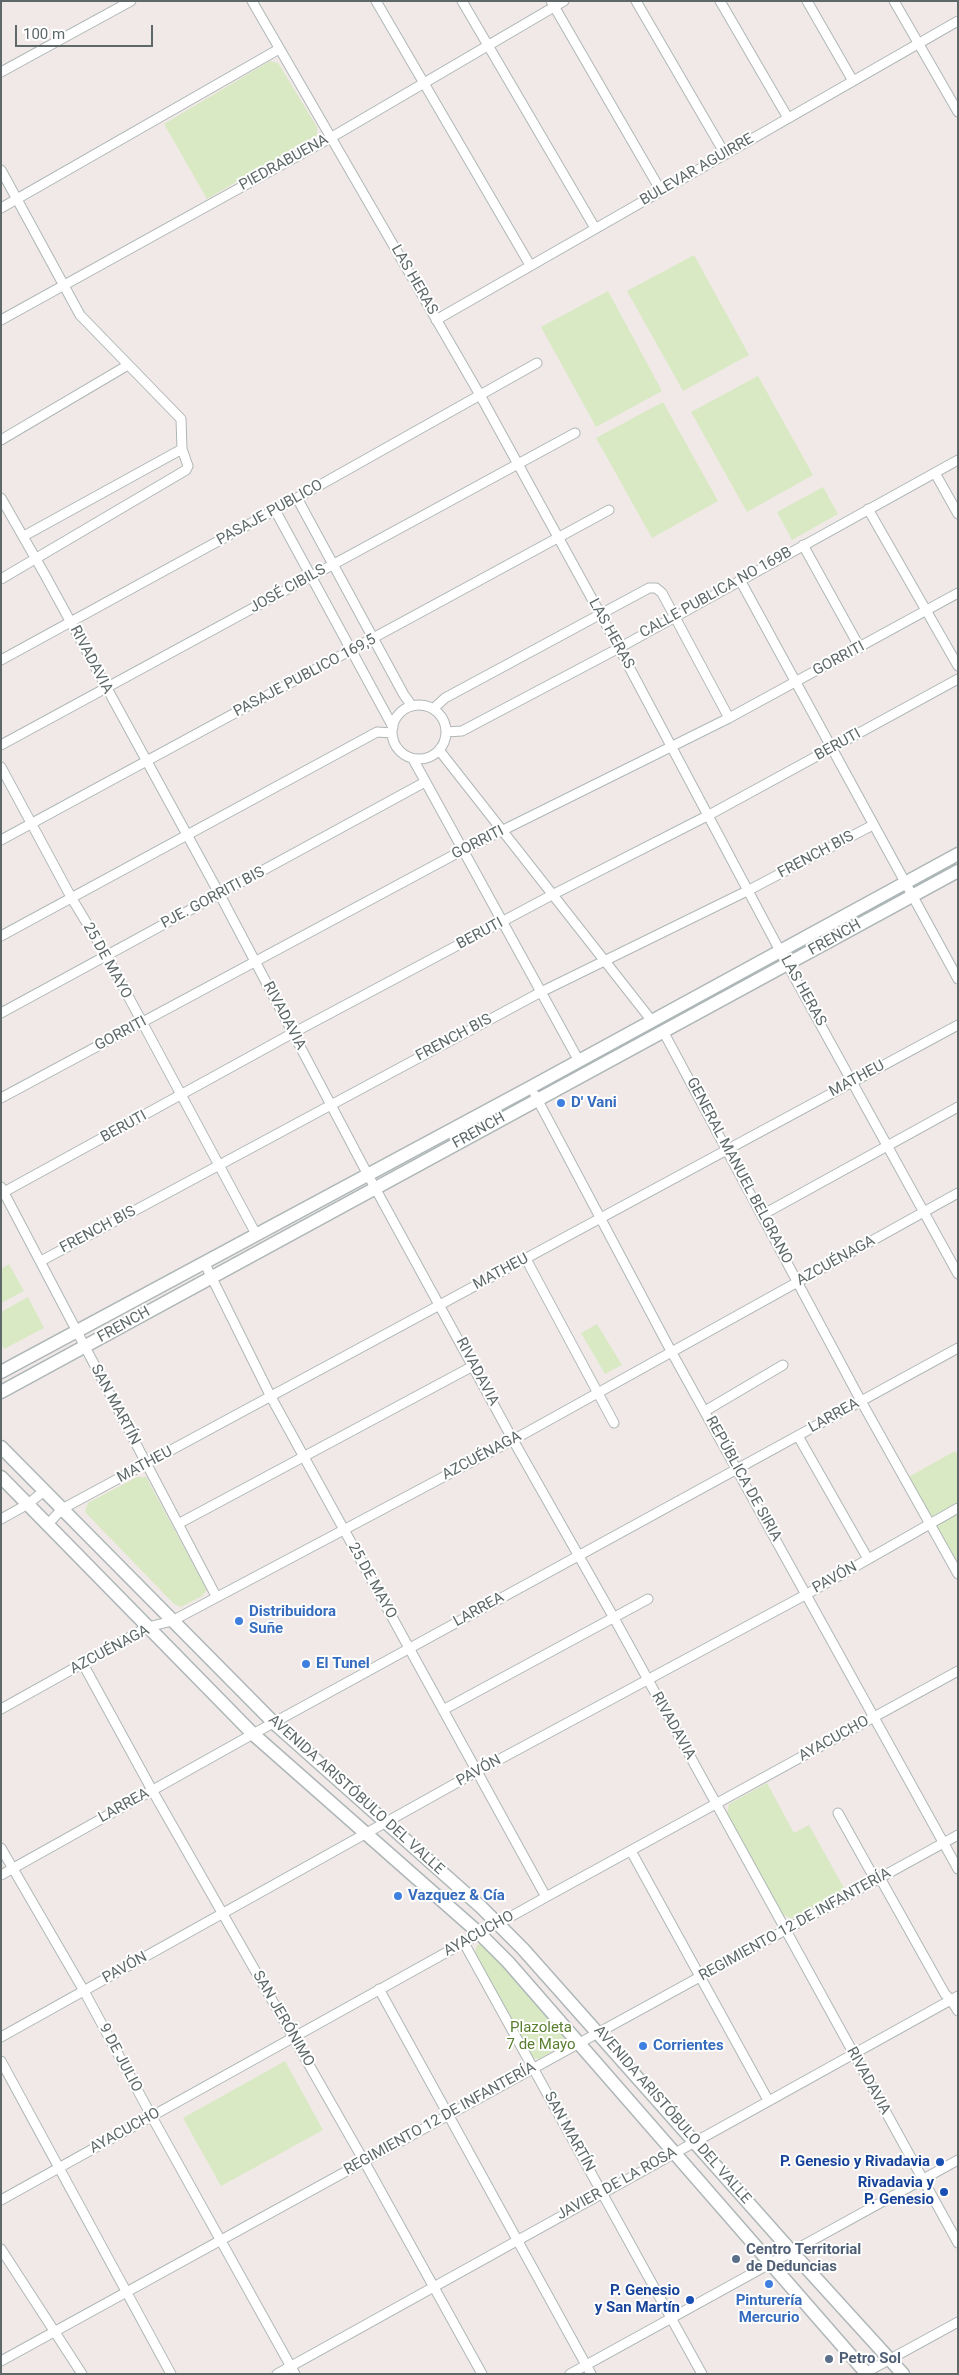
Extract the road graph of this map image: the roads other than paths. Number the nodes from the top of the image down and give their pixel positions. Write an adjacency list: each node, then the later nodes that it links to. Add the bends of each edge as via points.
1 (131, 1): 15 (street)
2 (252, 1): 14 (street, LAS HERAS)
3 (376, 1): 17 (street)
4 (462, 1): 13 (street)
5 (564, 1): 10 (street, PIEDRABUENA)
6 (636, 1): 21 (street)
7 (720, 1): 19 (street)
8 (807, 1): 16 (street)
9 (894, 1): 12 (street)
10 (552, 4): 13 (street, PIEDRABUENA); 23 (street)
11 (958, 21): 12 (street, BULEVAR AGUIRRE)
12 (918, 43): 16 (street, BULEVAR AGUIRRE); 18 (street)
13 (488, 46): 17 (street, PIEDRABUENA); 26 (street)
14 (279, 49): 20 (street, LAS HERAS); 24 (street)
15 (1, 72)
16 (853, 80): 19 (street, BULEVAR AGUIRRE)
17 (424, 83): 20 (street, PIEDRABUENA); 27 (street)
18 (958, 112)
19 (788, 118): 21 (street, BULEVAR AGUIRRE)
20 (332, 137): 28 (street, PIEDRABUENA); 30 (street, LAS HERAS)
21 (725, 154): 23 (street, BULEVAR AGUIRRE)
22 (1, 170): 24 (street)
23 (661, 191): 26 (street, BULEVAR AGUIRRE)
24 (17, 199): 25 (street); 28 (street)
25 (1, 208)
26 (595, 228): 27 (street, BULEVAR AGUIRRE)
27 (530, 265): 30 (street, BULEVAR AGUIRRE)
28 (64, 285): 29 (street, PIEDRABUENA); 32 (street, via 85,322)
29 (1, 320)
30 (436, 320): 33 (street, LAS HERAS)
31 (537, 363): 33 (street, PASAJE PUBLICO)
32 (128, 365): 35 (street); 36 (street, via 181,419)
33 (480, 395): 38 (street, LAS HERAS); 41 (street, PASAJE PUBLICO)
34 (575, 433): 38 (street, JOSÉ CIBILS)
35 (1, 440)
36 (182, 449): 46 (street); 49 (street, via 188,466 186,470)
37 (958, 460): 39 (street, CALLE PUBLICA NO 169B)
38 (518, 464): 47 (street, LAS HERAS); 50 (street, JOSÉ CIBILS)
39 (935, 473): 42 (street, CALLE PUBLICA NO 169B); 45 (street)
40 (1, 498): 46 (street, RIVADAVIA)
41 (297, 498): 43 (street, PASAJE PUBLICO); 50 (street)
42 (868, 509): 48 (street, CALLE PUBLICA NO 169B); 55 (street)
43 (275, 510): 51 (street); 58 (street, PASAJE PUBLICO)
44 (609, 510): 47 (street, PASAJE PUBLICO 169,5)
45 (958, 514)
46 (24, 536): 49 (street, RIVADAVIA)
47 (558, 538): 56 (street, LAS HERAS); 59 (street, PASAJE PUBLICO 169,5)
48 (804, 545): 53 (street, CALLE PUBLICA NO 169B); 61 (street)
49 (37, 559): 52 (street); 58 (street, RIVADAVIA)
50 (333, 564): 51 (street, JOSÉ CIBILS); 59 (street)
51 (310, 577): 62 (street); 67 (street, JOSÉ CIBILS)
52 (1, 579)
53 (740, 580): 57 (street, CALLE PUBLICA NO 169B); 66 (street)
54 (958, 593): 55 (street, GORRITI)
55 (926, 611): 61 (street, GORRITI); 64 (street)
56 (600, 614): 57 (street, via 649,588 656,588); 60 (street, LAS HERAS); 69 (street, via 445,698)
57 (674, 617): 60 (street, CALLE PUBLICA NO 169B); 70 (street)
58 (71, 622): 63 (street, PASAJE PUBLICO); 67 (street, RIVADAVIA)
59 (374, 639): 62 (street, PASAJE PUBLICO 169,5); 68 (street)
60 (619, 648): 72 (street, CALLE PUBLICA NO 169B, via 462,731); 74 (street, LAS HERAS)
61 (860, 648): 66 (street, GORRITI)
62 (350, 651): 71 (street); 78 (street, PASAJE PUBLICO 169,5)
63 (1, 660)
64 (958, 666)
65 (958, 678): 75 (street, BERUTI)
66 (795, 682): 70 (street, GORRITI); 75 (street)
67 (106, 689): 73 (street, JOSÉ CIBILS); 78 (street, RIVADAVIA)
68 (412, 706): 69 (street); 71 (street, via 399,714)
69 (433, 710): 72 (street)
70 (729, 718): 74 (street, GORRITI)
71 (392, 730): 77 (street, via 398,750); 85 (street, via 377,732)
72 (446, 732): 76 (street)
73 (1, 745)
74 (672, 748): 81 (street, LAS HERAS); 84 (street, GORRITI)
75 (831, 749): 81 (street, BERUTI); 83 (street)
76 (439, 750): 77 (street, via 428,758); 84 (street)
77 (413, 758): 80 (street)
78 (146, 762): 82 (street, PASAJE PUBLICO 169,5); 85 (street, RIVADAVIA)
79 (1, 767): 82 (street, 25 DE MAYO)
80 (425, 782): 87 (street); 92 (street, PJE. GORRITI BIS)
81 (709, 815): 91 (street, LAS HERAS); 93 (street, BERUTI)
82 (31, 824): 86 (street, PASAJE PUBLICO 169,5); 95 (street, 25 DE MAYO)
83 (873, 825): 90 (street); 91 (street, FRENCH BIS)
84 (502, 831): 87 (street, GORRITI); 93 (street)
85 (187, 836): 92 (street, RIVADAVIA); 95 (street)
86 (1, 840)
87 (463, 850): 96 (street); 100 (street, GORRITI)
88 (958, 854): 90 (main road, FRENCH)
89 (958, 871): 94 (main road, FRENCH)
90 (905, 883): 94 (street); 98 (main road, FRENCH)
91 (749, 890): 98 (street, LAS HERAS); 101 (street, FRENCH BIS)
92 (220, 895): 99 (street, PJE. GORRITI BIS); 100 (street, RIVADAVIA)
93 (552, 895): 96 (street, BERUTI); 101 (street)
94 (913, 895): 102 (main road, FRENCH); 103 (street)
95 (71, 897): 97 (street); 99 (street, 25 DE MAYO)
96 (502, 922): 104 (street); 110 (street, BERUTI)
97 (1, 936)
98 (780, 951): 102 (street, LAS HERAS); 106 (main road, FRENCH)
99 (106, 955): 105 (street, PJE. GORRITI BIS); 107 (street, 25 DE MAYO)
100 (255, 960): 107 (street, GORRITI); 110 (street, RIVADAVIA)
101 (606, 962): 104 (street, FRENCH BIS); 106 (street)
102 (787, 964): 109 (main road, FRENCH); 112 (street, LAS HERAS)
103 (958, 980)
104 (541, 992): 111 (street); 117 (street, FRENCH BIS)
105 (1, 1013)
106 (652, 1021): 111 (main road, FRENCH)
107 (141, 1023): 114 (street, 25 DE MAYO); 115 (street, GORRITI)
108 (958, 1025): 112 (street, MATHEU)
109 (663, 1031): 116 (main road, FRENCH); 120 (street, GENERAL MANUEL BELGRANO)
110 (293, 1034): 114 (street, BERUTI); 117 (street, RIVADAVIA)
111 (578, 1061): 113 (main road, FRENCH)
112 (852, 1081): 119 (street, LAS HERAS); 120 (street, MATHEU)
113 (531, 1087): 116 (street, REPÚBLICA DE SIRIA); 122 (main road, FRENCH)
114 (181, 1096): 121 (street, 25 DE MAYO); 124 (street, BERUTI)
115 (1, 1098)
116 (538, 1100): 123 (main road, FRENCH); 128 (street, REPÚBLICA DE SIRIA)
117 (331, 1104): 121 (street, FRENCH BIS); 122 (street, RIVADAVIA)
118 (958, 1108): 119 (street)
119 (888, 1147): 126 (street, LAS HERAS); 127 (street)
120 (726, 1148): 127 (street, GENERAL MANUEL BELGRANO); 128 (street, MATHEU)
121 (219, 1164): 129 (street, 25 DE MAYO); 131 (street, FRENCH BIS)
122 (368, 1175): 123 (street, RIVADAVIA); 129 (main road, FRENCH)
123 (376, 1188): 134 (main road, FRENCH); 136 (street, RIVADAVIA)
124 (3, 1190): 131 (street, SAN MARTÍN)
125 (958, 1194): 126 (street, AZCUÉNAGA)
126 (924, 1212): 133 (street, LAS HERAS); 135 (street, AZCUÉNAGA)
127 (762, 1215): 135 (street, GENERAL MANUEL BELGRANO)
128 (601, 1218): 130 (street, MATHEU); 140 (street, REPÚBLICA DE SIRIA)
129 (256, 1234): 132 (main road, FRENCH)
130 (526, 1259): 136 (street, MATHEU); 145 (street)
131 (41, 1260): 137 (street, SAN MARTÍN)
132 (204, 1262): 134 (street, 25 DE MAYO); 137 (main road, FRENCH)
133 (958, 1274)
134 (211, 1278): 138 (main road, FRENCH); 146 (street, 25 DE MAYO)
135 (798, 1282): 140 (street, AZCUÉNAGA); 147 (street, GENERAL MANUEL BELGRANO)
136 (440, 1304): 142 (street, RIVADAVIA); 146 (street, MATHEU)
137 (77, 1332): 138 (street, SAN MARTÍN); 143 (main road, FRENCH)
138 (85, 1347): 144 (main road, FRENCH); 154 (street, SAN MARTÍN)
139 (958, 1348): 147 (street, LARREA)
140 (672, 1351): 145 (street, AZCUÉNAGA); 148 (street, REPÚBLICA DE SIRIA)
141 (783, 1365): 148 (street)
142 (473, 1366): 151 (street, RIVADAVIA); 153 (street)
143 (1, 1372)
144 (1, 1392)
145 (598, 1392): 149 (street); 151 (street, AZCUÉNAGA)
146 (271, 1396): 153 (street, 25 DE MAYO); 154 (street, MATHEU)
147 (861, 1401): 150 (street, LARREA); 164 (street, GENERAL MANUEL BELGRANO)
148 (705, 1411): 155 (street, REPÚBLICA DE SIRIA)
149 (614, 1423)
150 (798, 1436): 155 (street, LARREA); 167 (street)
151 (513, 1440): 165 (street, AZCUÉNAGA); 166 (street, RIVADAVIA)
152 (1, 1447): 157 (main road, AVENIDA ARISTÓBULO DEL VALLE)
153 (304, 1456): 163 (street); 165 (street, 25 DE MAYO)
154 (146, 1464): 160 (street, MATHEU); 163 (street, SAN MARTÍN)
155 (737, 1469): 166 (street, LARREA); 169 (street, REPÚBLICA DE SIRIA)
156 (1, 1476): 158 (main road, AVENIDA ARISTÓBULO DEL VALLE)
157 (44, 1491): 158 (street); 160 (main road, AVENIDA ARISTÓBULO DEL VALLE)
158 (28, 1504): 161 (street); 162 (main road, AVENIDA ARISTÓBULO DEL VALLE)
159 (958, 1508): 164 (street, PAVÓN)
160 (62, 1509): 162 (street, MATHEU); 173 (main road, AVENIDA ARISTÓBULO DEL VALLE)
161 (1, 1519)
162 (48, 1524): 174 (main road, AVENIDA ARISTÓBULO DEL VALLE)
163 (178, 1524): 170 (street, SAN MARTÍN)
164 (930, 1524): 167 (street, PAVÓN); 168 (street, GENERAL MANUEL BELGRANO)
165 (344, 1530): 170 (street, AZCUÉNAGA); 175 (street, 25 DE MAYO)
166 (578, 1556): 172 (street, RIVADAVIA); 175 (street, LARREA)
167 (868, 1559): 169 (street, PAVÓN)
168 (958, 1574)
169 (806, 1594): 178 (street, PAVÓN); 181 (street, REPÚBLICA DE SIRIA)
170 (216, 1596): 173 (street, AZCUÉNAGA)
171 (648, 1599): 172 (street)
172 (614, 1618): 178 (street, RIVADAVIA); 180 (street)
173 (172, 1621): 174 (street, AZCUÉNAGA); 182 (main road, AVENIDA ARISTÓBULO DEL VALLE)
174 (148, 1627): 176 (street, AZCUÉNAGA); 183 (main road, AVENIDA ARISTÓBULO DEL VALLE)
175 (409, 1648): 180 (street, 25 DE MAYO); 182 (street, LARREA)
176 (83, 1664): 179 (street, AZCUÉNAGA); 185 (street, SAN JERÓNIMO)
177 (958, 1671): 181 (street, AYACUCHO)
178 (647, 1679): 184 (street, PAVÓN); 186 (street, RIVADAVIA)
179 (1, 1709)
180 (443, 1710): 184 (street, 25 DE MAYO)
181 (874, 1717): 186 (street, AYACUCHO); 191 (street, REPÚBLICA DE SIRIA)
182 (274, 1722): 183 (street, LARREA); 188 (main road, AVENIDA ARISTÓBULO DEL VALLE)
183 (253, 1734): 185 (street, LARREA); 189 (main road, AVENIDA ARISTÓBULO DEL VALLE)
184 (476, 1772): 188 (street, PAVÓN); 198 (street, 25 DE MAYO)
185 (152, 1790): 194 (street, LARREA); 199 (street, SAN JERÓNIMO)
186 (716, 1805): 193 (street, AYACUCHO); 201 (street, RIVADAVIA)
187 (838, 1813): 197 (street, via 872,1874)
188 (386, 1823): 189 (street, PAVÓN); 200 (main road, AVENIDA ARISTÓBULO DEL VALLE)
189 (366, 1834): 199 (street, PAVÓN); 202 (main road, AVENIDA ARISTÓBULO DEL VALLE)
190 (958, 1835): 191 (street, REGIMIENTO 12 DE INFANTERÍA)
191 (943, 1843): 195 (street, REPÚBLICA DE SIRIA); 197 (street, REGIMIENTO 12 DE INFANTERÍA)
192 (1, 1848): 194 (street, 9 DE JULIO)
193 (631, 1851): 198 (street, AYACUCHO); 204 (street)
194 (14, 1868): 196 (street, LARREA); 206 (street, 9 DE JULIO)
195 (958, 1869)
196 (1, 1875)
197 (880, 1878): 201 (street, REGIMIENTO 12 DE INFANTERÍA); 207 (street, via 945,1994)
198 (546, 1896): 200 (street, AYACUCHO)
199 (223, 1914): 206 (street, PAVÓN); 211 (street, SAN JERÓNIMO)
200 (498, 1924): 202 (street, AYACUCHO); 209 (main road, AVENIDA ARISTÓBULO DEL VALLE)
201 (784, 1930): 204 (street, REGIMIENTO 12 DE INFANTERÍA); 213 (street, RIVADAVIA)
202 (480, 1934): 203 (street, AYACUCHO); 212 (main road, AVENIDA ARISTÓBULO DEL VALLE)
203 (464, 1943): 205 (street, AYACUCHO); 215 (street, SAN MARTÍN)
204 (702, 1976): 209 (street, REGIMIENTO 12 DE INFANTERÍA); 216 (street)
205 (379, 1989): 211 (street, AYACUCHO); 217 (street)
206 (84, 1991): 210 (street, PAVÓN); 218 (street, 9 DE JULIO)
207 (954, 1998): 208 (street); 213 (street, JAVIER DE LA ROSA)
208 (958, 2012)
209 (598, 2032): 212 (street, REGIMIENTO 12 DE INFANTERÍA); 219 (main road, AVENIDA ARISTÓBULO DEL VALLE)
210 (1, 2037)
211 (292, 2037): 218 (street, AYACUCHO); 222 (street, SAN JERÓNIMO)
212 (578, 2043): 215 (street, REGIMIENTO 12 DE INFANTERÍA); 220 (main road, AVENIDA ARISTÓBULO DEL VALLE)
213 (853, 2053): 216 (street, JAVIER DE LA ROSA); 224 (street, RIVADAVIA)
214 (1, 2061): 223 (street)
215 (532, 2068): 217 (street, REGIMIENTO 12 DE INFANTERÍA); 225 (street, SAN MARTÍN)
216 (768, 2100): 219 (street, JAVIER DE LA ROSA)
217 (448, 2115): 222 (street, REGIMIENTO 12 DE INFANTERÍA); 228 (street)
218 (152, 2117): 223 (street, AYACUCHO); 227 (street, 9 DE JULIO)
219 (695, 2141): 220 (street, JAVIER DE LA ROSA); 231 (main road, AVENIDA ARISTÓBULO DEL VALLE)
220 (675, 2152): 225 (street, JAVIER DE LA ROSA); 232 (main road, AVENIDA ARISTÓBULO DEL VALLE)
221 (958, 2160): 224 (street)
222 (364, 2161): 227 (street, REGIMIENTO 12 DE INFANTERÍA); 233 (street, SAN JERÓNIMO)
223 (59, 2168): 226 (street, AYACUCHO); 234 (street)
224 (922, 2180): 229 (street, RIVADAVIA); 231 (street)
225 (603, 2192): 228 (street, JAVIER DE LA ROSA); 235 (street, SAN MARTÍN)
226 (1, 2200)
227 (221, 2240): 234 (street, REGIMIENTO 12 DE INFANTERÍA); 241 (street, 9 DE JULIO)
228 (516, 2240): 233 (street, JAVIER DE LA ROSA); 240 (street)
229 (958, 2243)
230 (1, 2249): 237 (street)
231 (792, 2252): 232 (street); 238 (main road, AVENIDA ARISTÓBULO DEL VALLE)
232 (772, 2262): 235 (street); 242 (main road, AVENIDA ARISTÓBULO DEL VALLE)
233 (434, 2286): 241 (street, JAVIER DE LA ROSA); 246 (street, SAN JERÓNIMO)
234 (126, 2292): 237 (street, REGIMIENTO 12 DE INFANTERÍA); 244 (street)
235 (672, 2318): 240 (street); 249 (street, SAN MARTÍN)
236 (958, 2322): 238 (street)
237 (54, 2332): 239 (street, REGIMIENTO 12 DE INFANTERÍA); 243 (street)
238 (890, 2358): 242 (street); 250 (main road, AVENIDA ARISTÓBULO DEL VALLE)
239 (1, 2361)
240 (586, 2365): 247 (street); 248 (street)
241 (293, 2370): 245 (street, JAVIER DE LA ROSA)
242 (865, 2373)
243 (82, 2374)
244 (171, 2374)
245 (277, 2374)
246 (482, 2374)
247 (570, 2374)
248 (590, 2374)
249 (702, 2374)
250 (903, 2374)

